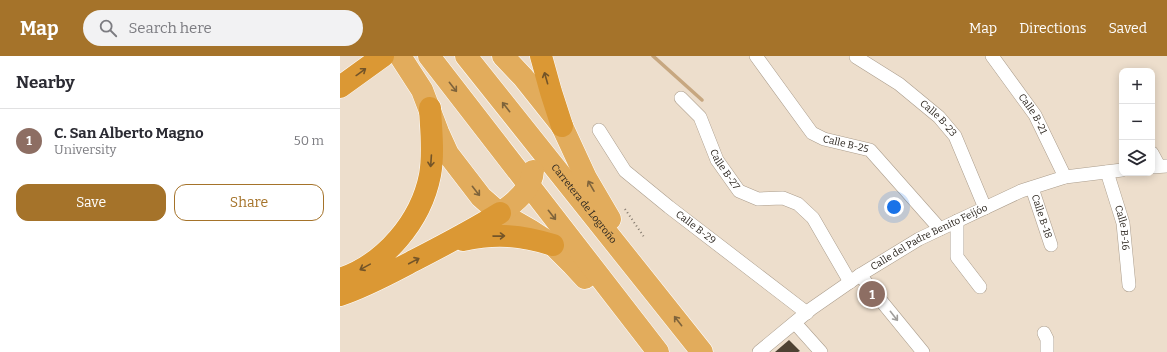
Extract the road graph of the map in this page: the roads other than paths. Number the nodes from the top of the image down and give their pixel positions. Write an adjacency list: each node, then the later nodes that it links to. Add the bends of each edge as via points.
1 (383, 56): 10 (highway, one-way to 1)
2 (400, 56): 12 (highway, via 422,90)
3 (430, 56): 21 (highway, one-way to 21)
4 (466, 56): 14 (highway, Carretera de Logroño, one-way to 4)
5 (503, 56): 13 (highway)
6 (541, 56): 13 (highway, one-way to 6)
7 (756, 56): 26 (street, Calle B-25, via 812,133 824,139 870,150)
8 (992, 56): 20 (street, Calle B-21, via 1035,115)
9 (856, 57): 23 (street, Calle B-23, via 899,84 939,117 955,136)
10 (340, 87)
11 (681, 98): 31 (street, Calle B-27, via 700,117 717,160 740,191 758,199 783,198 798,204 813,218)
12 (430, 108): 24 (highway, one-way to 24, via 443,144 455,164 481,197); 32 (highway, one-way to 32, via 430,176 417,212 406,230 389,249 370,264)
13 (562, 126): 30 (highway, one-way to 13, via 618,232 586,178)
14 (524, 129): 21 (highway, via 533,167); 30 (highway, Carretera de Logroño)
15 (599, 130): 36 (street, Calle B-29, via 625,171)
16 (1155, 157): 17 (street)
17 (1162, 167)
18 (1119, 170): 19 (street, Calle del Padre Benito Feijóo)
19 (1107, 172): 20 (street, Calle del Padre Benito Feijóo); 33 (street, Calle B-16, via 1123,223)
20 (1065, 177): 22 (street, Calle del Padre Benito Feijóo)
21 (528, 184): 24 (highway, via 518,198); 37 (highway, one-way to 37)
22 (1032, 188): 23 (street, Calle del Padre Benito Feijóo); 29 (street, Calle B-18)
23 (985, 208): 25 (street, Calle del Padre Benito Feijóo)
24 (500, 213): 27 (highway); 28 (highway)
25 (957, 221): 26 (street, Calle del Padre Benito Feijóo); 34 (street, via 957,257)
26 (940, 229): 31 (street, Calle del Padre Benito Feijóo)
27 (446, 244): 28 (highway, one-way to 28, via 502,235 528,238); 35 (highway, one-way to 27, via 360,288)
28 (552, 245): 37 (highway, via 598,291)
29 (1051, 245)
30 (627, 258): 41 (highway, Carretera de Logroño, one-way to 30)
31 (855, 278): 36 (street, Calle del Padre Benito Feijóo); 44 (street, Calle B-27, one-way to 44)
32 (340, 279)
33 (1129, 286)
34 (980, 287)
35 (340, 294)
36 (807, 312): 38 (street, Calle del Padre Benito Feijóo)
37 (629, 315): 40 (highway)
38 (795, 323): 42 (street, Calle del Padre Benito Feijóo); 43 (street)
39 (1044, 333): 45 (street, via 1047,339)
40 (658, 352)
41 (702, 352)
42 (759, 352)
43 (821, 352)
44 (923, 352)
45 (1047, 352)

